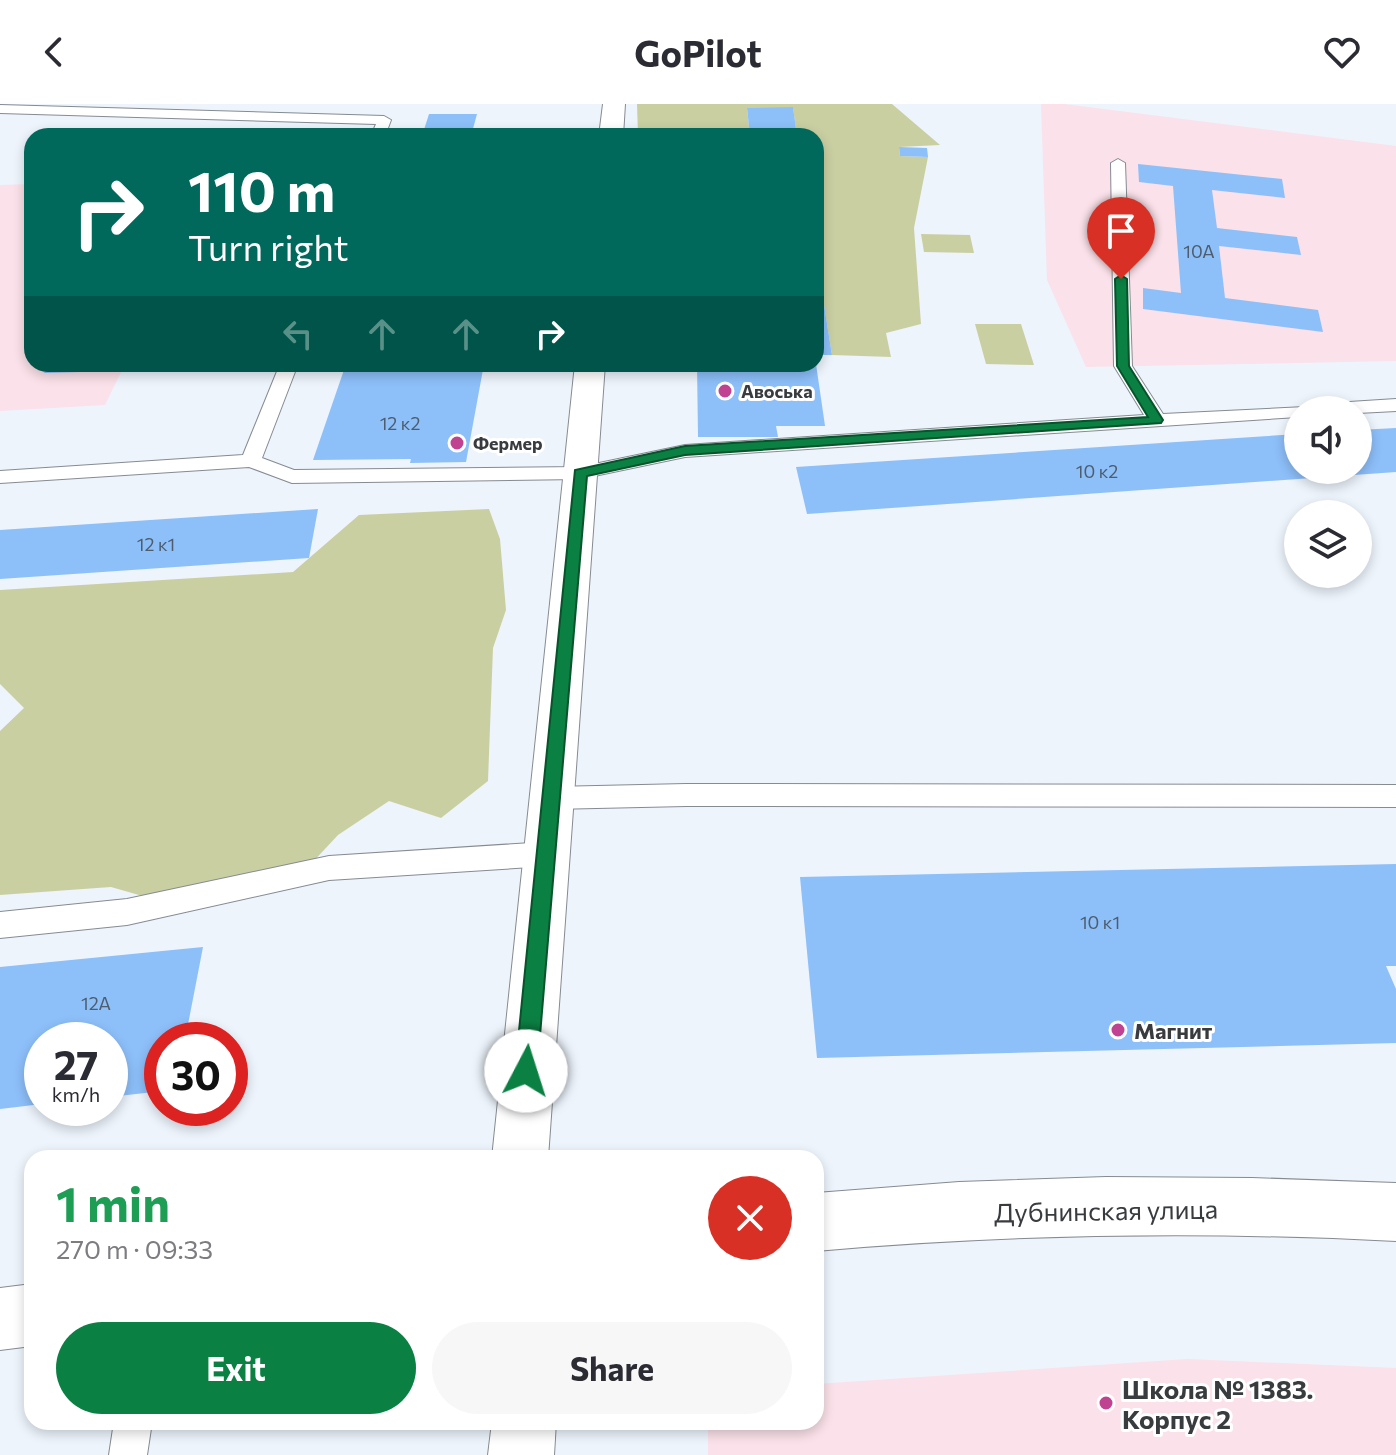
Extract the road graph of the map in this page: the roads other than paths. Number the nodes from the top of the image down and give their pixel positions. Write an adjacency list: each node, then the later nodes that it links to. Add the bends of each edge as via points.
1 (614, 104): 4 (street)
2 (0, 109): 3 (lane, via 384,120)
3 (381, 128)
4 (612, 128)
5 (1118, 163): 11 (lane, via 1123,366)
6 (286, 372): 12 (lane)
7 (589, 372): 13 (street)
8 (1396, 405): 9 (lane)
9 (1372, 407)
10 (1284, 412): 11 (lane)
11 (1157, 420): 13 (lane, via 685,451)
12 (251, 461): 13 (lane, via 292,477); 14 (lane)
13 (580, 473): 16 (street)
14 (0, 477)
15 (1396, 796): 16 (lane)
16 (552, 798): 17 (street)
17 (547, 854): 18 (lane, via 329,868 127,912); 19 (street)
18 (0, 925)
19 (521, 1150)
20 (1396, 1212): 21 (street, Дубнинская улица, via 1083,1207)
21 (824, 1222)
22 (24, 1316): 23 (street)
23 (0, 1319)
24 (132, 1430): 26 (lane)
25 (523, 1430): 27 (street)
26 (128, 1455)
27 (521, 1455)

